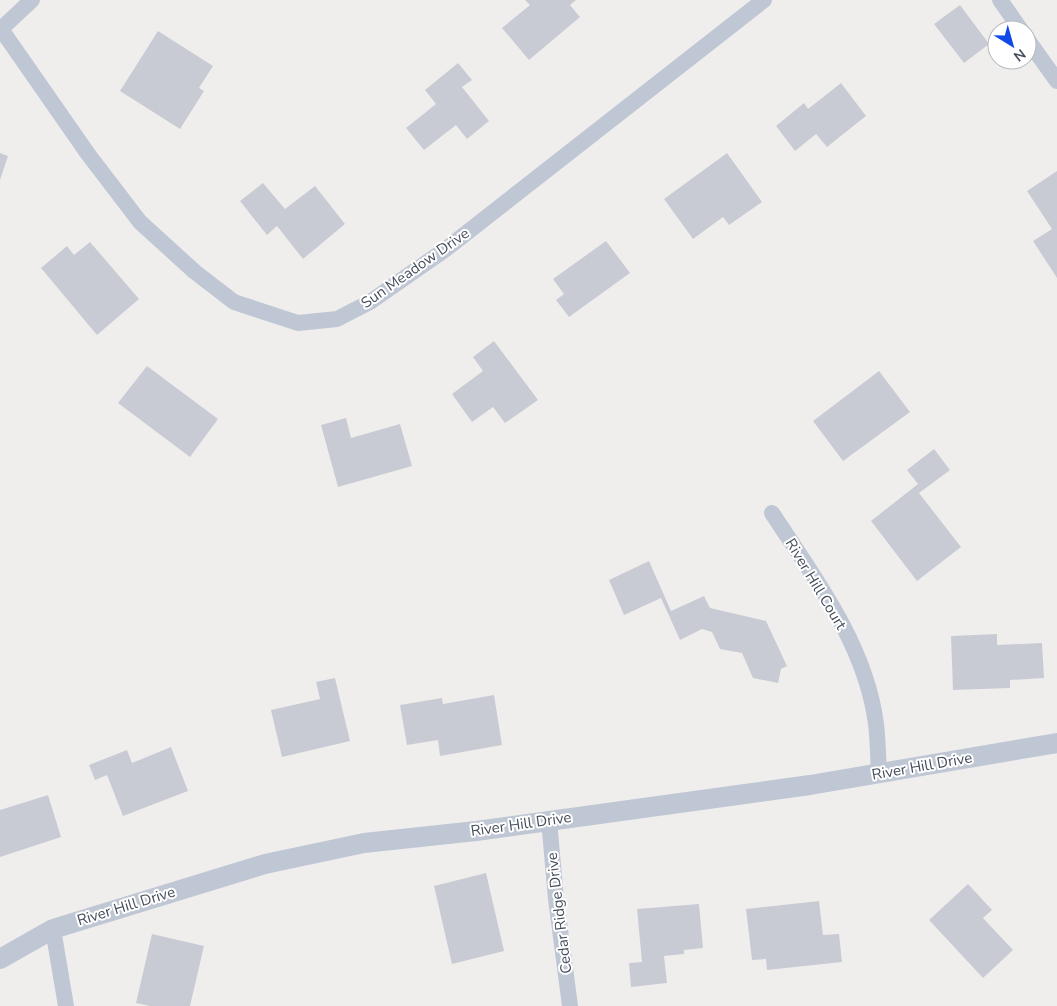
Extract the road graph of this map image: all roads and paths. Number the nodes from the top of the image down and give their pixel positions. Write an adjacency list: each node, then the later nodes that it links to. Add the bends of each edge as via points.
1 (32, 0): 5 (street)
2 (764, 0): 5 (street, Sun Meadow Drive, via 446,249 370,302 336,319 298,323 234,302 140,222)
3 (1000, 0): 4 (street)
4 (1014, 20)
5 (1, 30)
6 (1037, 52): 7 (street)
7 (1057, 81)
8 (772, 513): 10 (street, River Hill Court, via 829,600 856,655 876,722)
9 (1057, 743): 10 (street, River Hill Drive)
10 (880, 774): 11 (street, River Hill Drive)
11 (549, 820): 12 (street, River Hill Drive, via 364,843 265,864); 15 (street, Cedar Ridge Drive)
12 (53, 929): 13 (street, River Hill Drive); 14 (street)
13 (0, 959)
14 (66, 1006)
15 (570, 1006)

